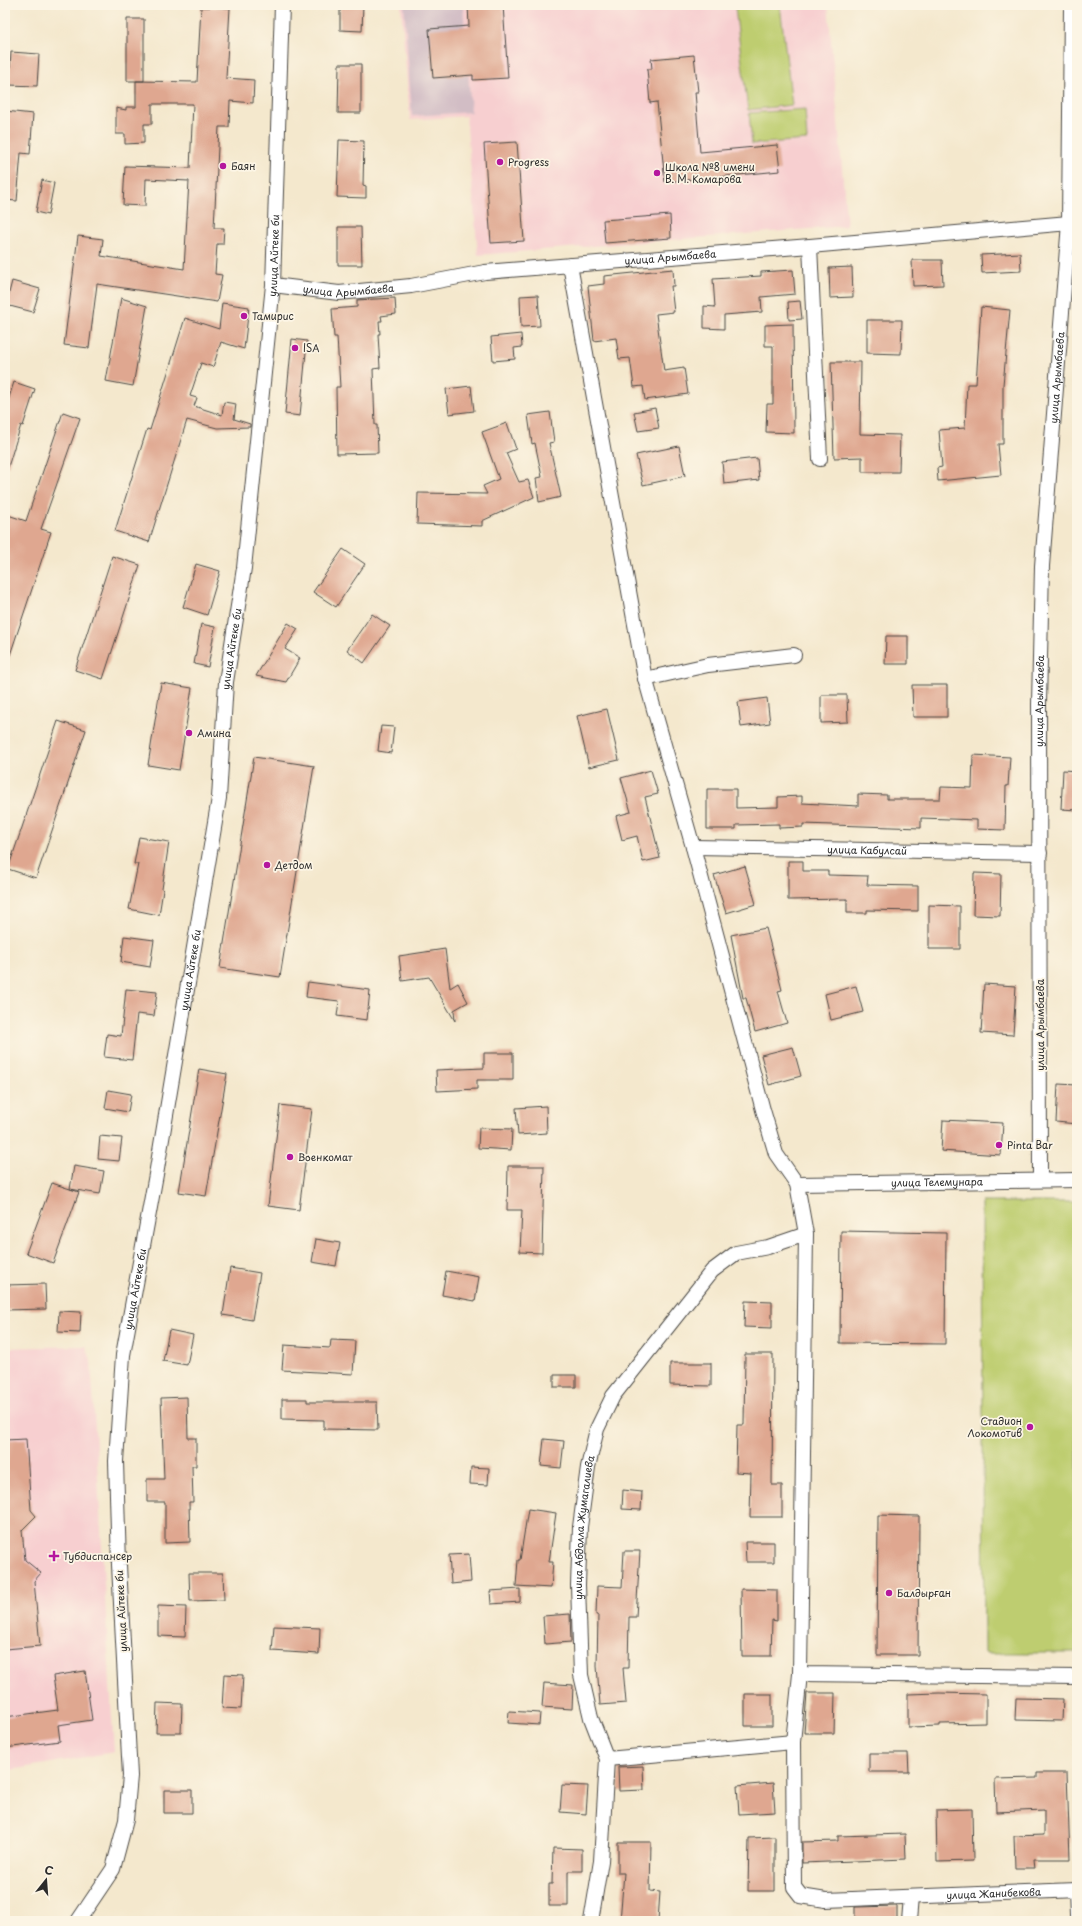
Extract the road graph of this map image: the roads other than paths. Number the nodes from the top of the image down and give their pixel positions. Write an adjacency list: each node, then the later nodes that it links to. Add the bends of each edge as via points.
1 (282, 5): 6 (street, улица Айтеке би)
2 (1071, 5): 3 (street, улица Арымбаева)
3 (1069, 223): 4 (street, улица Арымбаева); 11 (street, улица Арымбаева, via 1042,566 1039,704)
4 (810, 246): 5 (street, улица Арымбаева); 7 (street)
5 (570, 265): 6 (street, улица Арымбаева, via 486,272 411,286 339,293); 9 (street)
6 (273, 285): 23 (street, улица Айтеке би, via 244,568 226,682 219,798 123,1355 116,1461 118,1565 130,1776 126,1820 113,1869)
7 (820, 459)
8 (794, 655): 9 (street, via 708,665)
9 (644, 676): 10 (street)
10 (693, 847): 11 (street, улица Кабулсай); 14 (street, via 776,1154)
11 (1040, 853): 12 (street, улица Арымбаева)
12 (1040, 1180): 13 (street, улица Телемунара); 14 (street, улица Телемунара)
13 (1077, 1180)
14 (797, 1184): 15 (street)
15 (806, 1234): 16 (street); 19 (street, улица Абдолла Жумагалиева, via 768,1247 736,1253 712,1271 613,1396 597,1429 588,1467 580,1528 578,1585 581,1675 591,1718)
16 (800, 1674): 17 (street); 18 (street)
17 (1077, 1677)
18 (793, 1742): 19 (street); 21 (street, улица Жанибекова, via 794,1887 801,1896 826,1900)
19 (607, 1759): 24 (street, улица Абдолла Жумагалиева, via 601,1861)
20 (1076, 1890): 21 (street, улица Жанибекова); 22 (street)
21 (911, 1897): 25 (street)
22 (1077, 1916)
23 (78, 1921)
24 (591, 1921)
25 (909, 1921)

